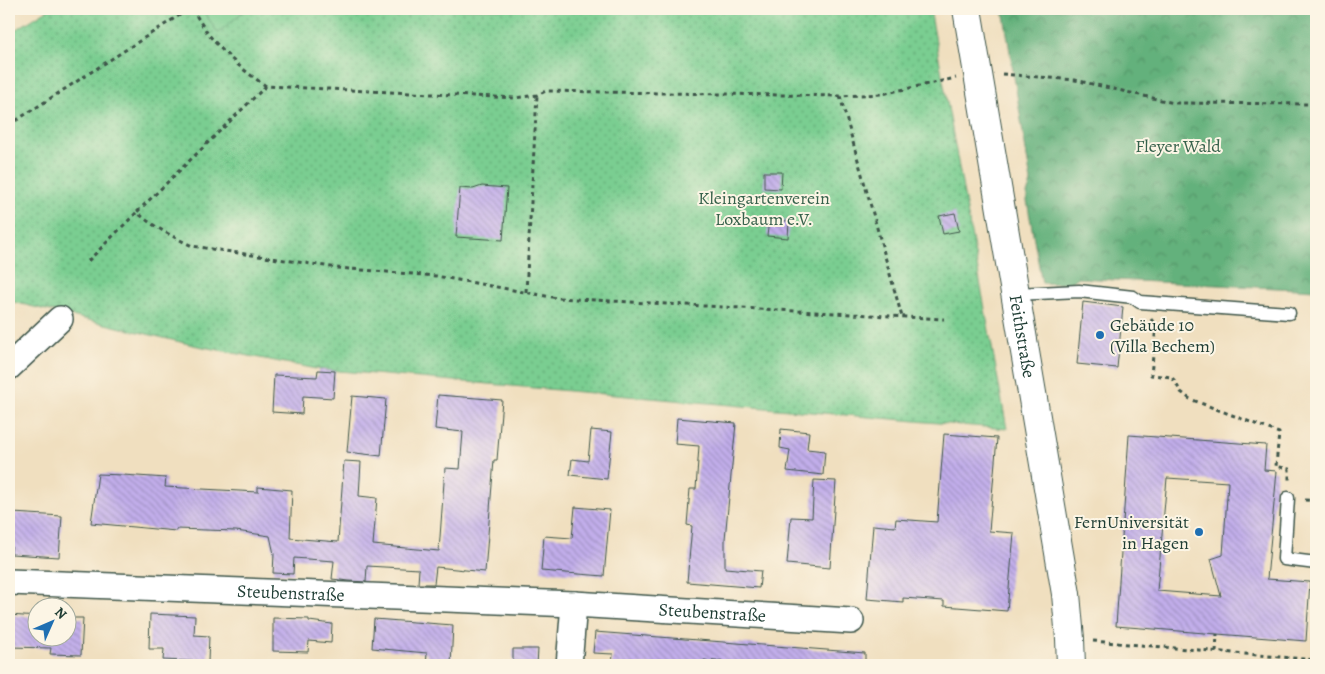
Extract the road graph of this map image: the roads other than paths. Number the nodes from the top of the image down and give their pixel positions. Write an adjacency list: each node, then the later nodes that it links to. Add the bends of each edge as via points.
1 (967, 9): 2 (main road, Feithstraße)
2 (1016, 294): 3 (lane, via 1079,291 1133,297 1140,302); 11 (main road, Feithstraße, via 1066,594)
3 (1289, 314)
4 (60, 319): 5 (street)
5 (9, 367)
6 (1288, 498): 7 (lane, via 1284,559)
7 (1316, 563)
8 (9, 582): 9 (street, Steubenstraße)
9 (574, 604): 10 (street, Steubenstraße); 12 (street)
10 (851, 621)
11 (1071, 652)
12 (569, 665)

